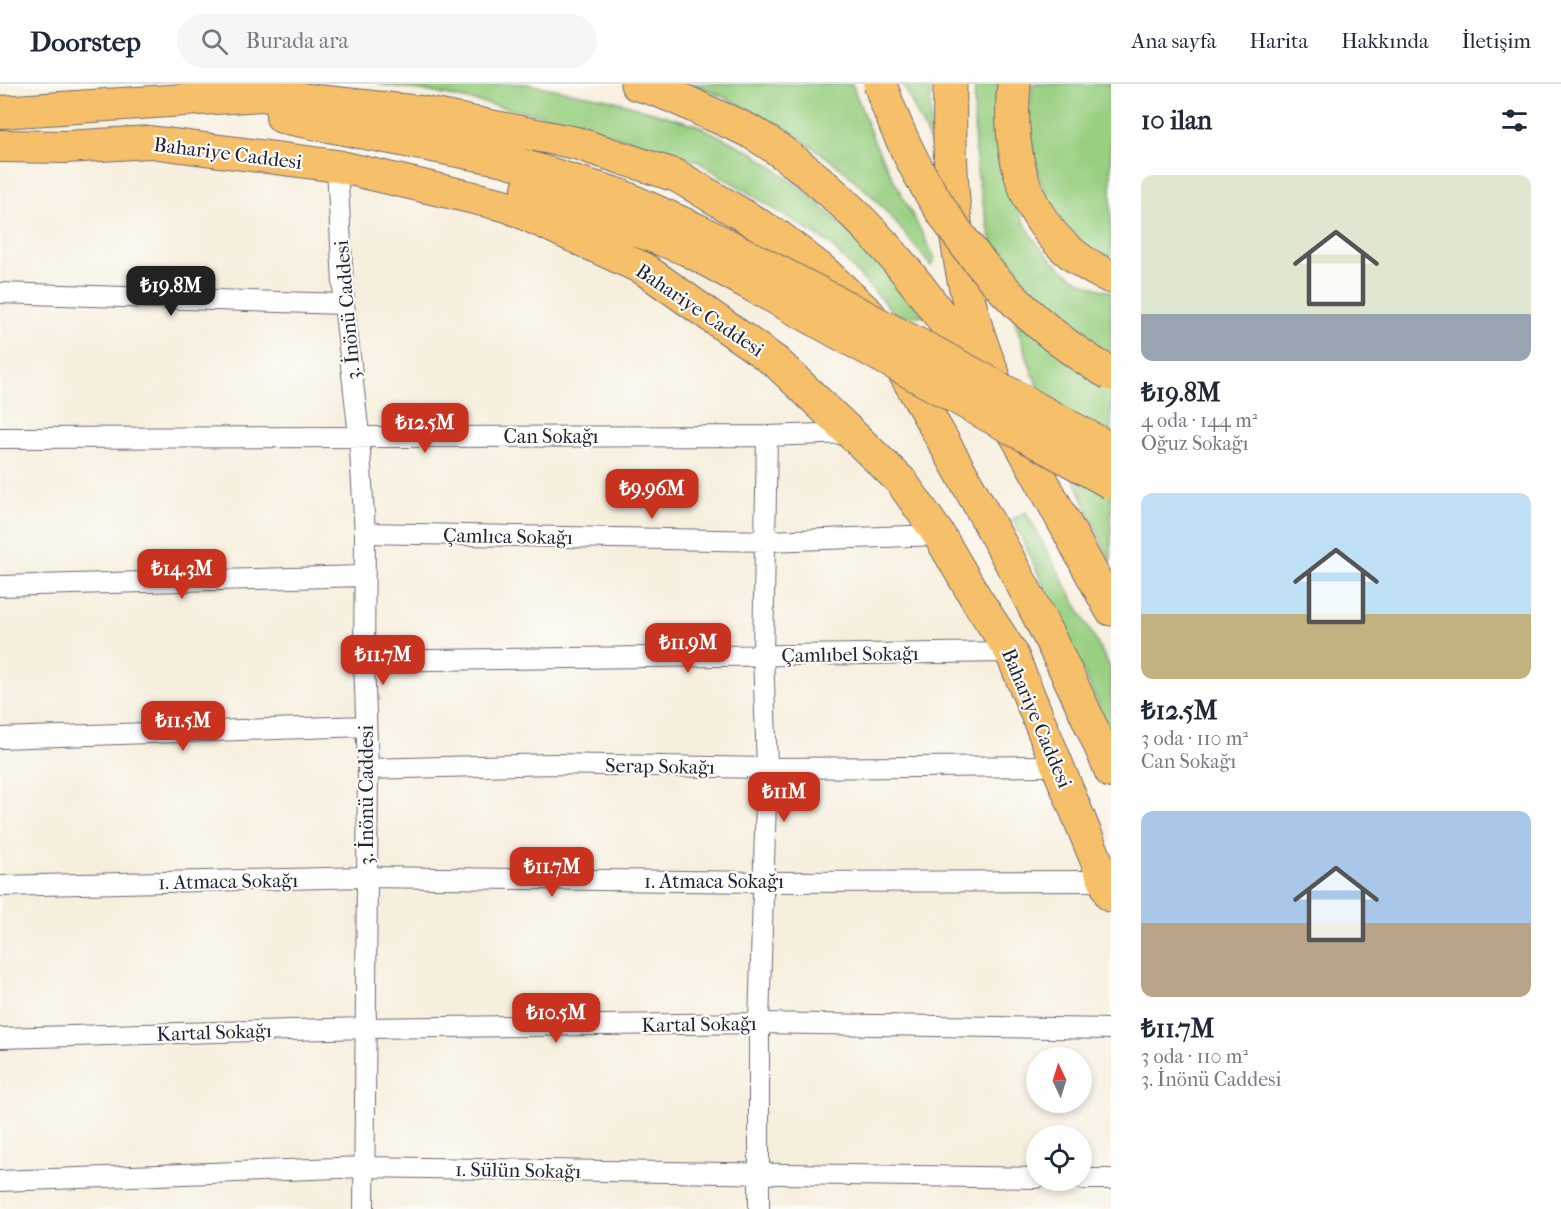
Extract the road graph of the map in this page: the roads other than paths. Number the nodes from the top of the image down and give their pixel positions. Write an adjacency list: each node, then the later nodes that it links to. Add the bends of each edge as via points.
1 (637, 84): 19 (highway, via 756,135 790,158 861,221 915,280 943,319)
2 (880, 84): 14 (highway, bridge, via 917,169 975,255 1028,312)
3 (950, 84): 19 (highway, via 950,176 961,262 986,359)
4 (1014, 84): 11 (highway, via 1012,130 1024,188 1056,240 1074,257)
5 (110, 106): 6 (main road); 10 (main road, via 299,119 494,158 620,195); 36 (main road, via 261,95 420,112 576,143 677,176 778,236 868,311 1000,543 1077,690)
6 (0, 112)
7 (150, 142): 8 (main road, Bahariye Caddesi); 9 (main road, Bahariye Caddesi); 10 (main road, via 262,140 309,145 519,184)
8 (0, 146)
9 (337, 166): 13 (street, 3. İnönü Caddesi); 15 (main road, Bahariye Caddesi, via 508,206 644,269 776,362)
10 (694, 240): 20 (main road, bridge, via 938,354); 21 (main road, bridge)
11 (1111, 277)
12 (0, 293): 13 (street)
13 (344, 304): 16 (street, 3. İnönü Caddesi)
14 (1111, 374)
15 (850, 433): 17 (street, Can Sokağı); 23 (main road, Bahariye Caddesi, via 900,481)
16 (359, 435): 17 (street, Can Sokağı); 18 (street, Can Sokağı); 22 (street, 3. İnönü Caddesi)
17 (767, 436): 24 (street)
18 (0, 438)
19 (1022, 448): 27 (highway)
20 (1111, 449)
21 (1111, 483)
22 (365, 533): 24 (street, Çamlıca Sokağı); 25 (street, 3. İnönü Caddesi)
23 (939, 535): 24 (street, Çamlıca Sokağı); 28 (main road, Bahariye Caddesi)
24 (766, 541): 29 (street)
25 (363, 576): 26 (street); 30 (street, 3. İnönü Caddesi)
26 (0, 586)
27 (1111, 609)
28 (1011, 652): 29 (street, Çamlıbel Sokağı); 33 (main road, Bahariye Caddesi)
29 (763, 654): 30 (street, Çamlıbel Sokağı); 34 (street)
30 (364, 661): 31 (street, 3. İnönü Caddesi)
31 (365, 726): 32 (street); 35 (street, 3. İnönü Caddesi)
32 (0, 738)
33 (1059, 766): 34 (street, Serap Sokağı); 40 (main road, Bahariye Caddesi)
34 (767, 768): 35 (street, Serap Sokağı, via 552,764); 38 (street)
35 (368, 769): 37 (street, 3. İnönü Caddesi)
36 (1111, 772)
37 (366, 877): 38 (street, 1. Atmaca Sokağı); 39 (street, 1. Atmaca Sokağı); 42 (street, 3. İnönü Caddesi)
38 (763, 882): 40 (street, 1. Atmaca Sokağı); 41 (street)
39 (0, 886)
40 (1107, 889)
41 (759, 1023): 42 (street, Kartal Sokağı); 43 (street, Kartal Sokağı); 46 (street)
42 (365, 1028): 44 (street, Kartal Sokağı); 45 (street, 3. İnönü Caddesi)
43 (1111, 1029)
44 (0, 1038)
45 (364, 1167): 46 (street, 1. Sülün Sokağı); 50 (street, 1. Sülün Sokağı); 51 (street, 3. İnönü Caddesi)
46 (761, 1174): 47 (street, 1. Sülün Sokağı); 52 (street)
47 (1026, 1178)
48 (1092, 1179): 49 (street)
49 (1111, 1179)
50 (0, 1181)
51 (364, 1209)
52 (759, 1209)

